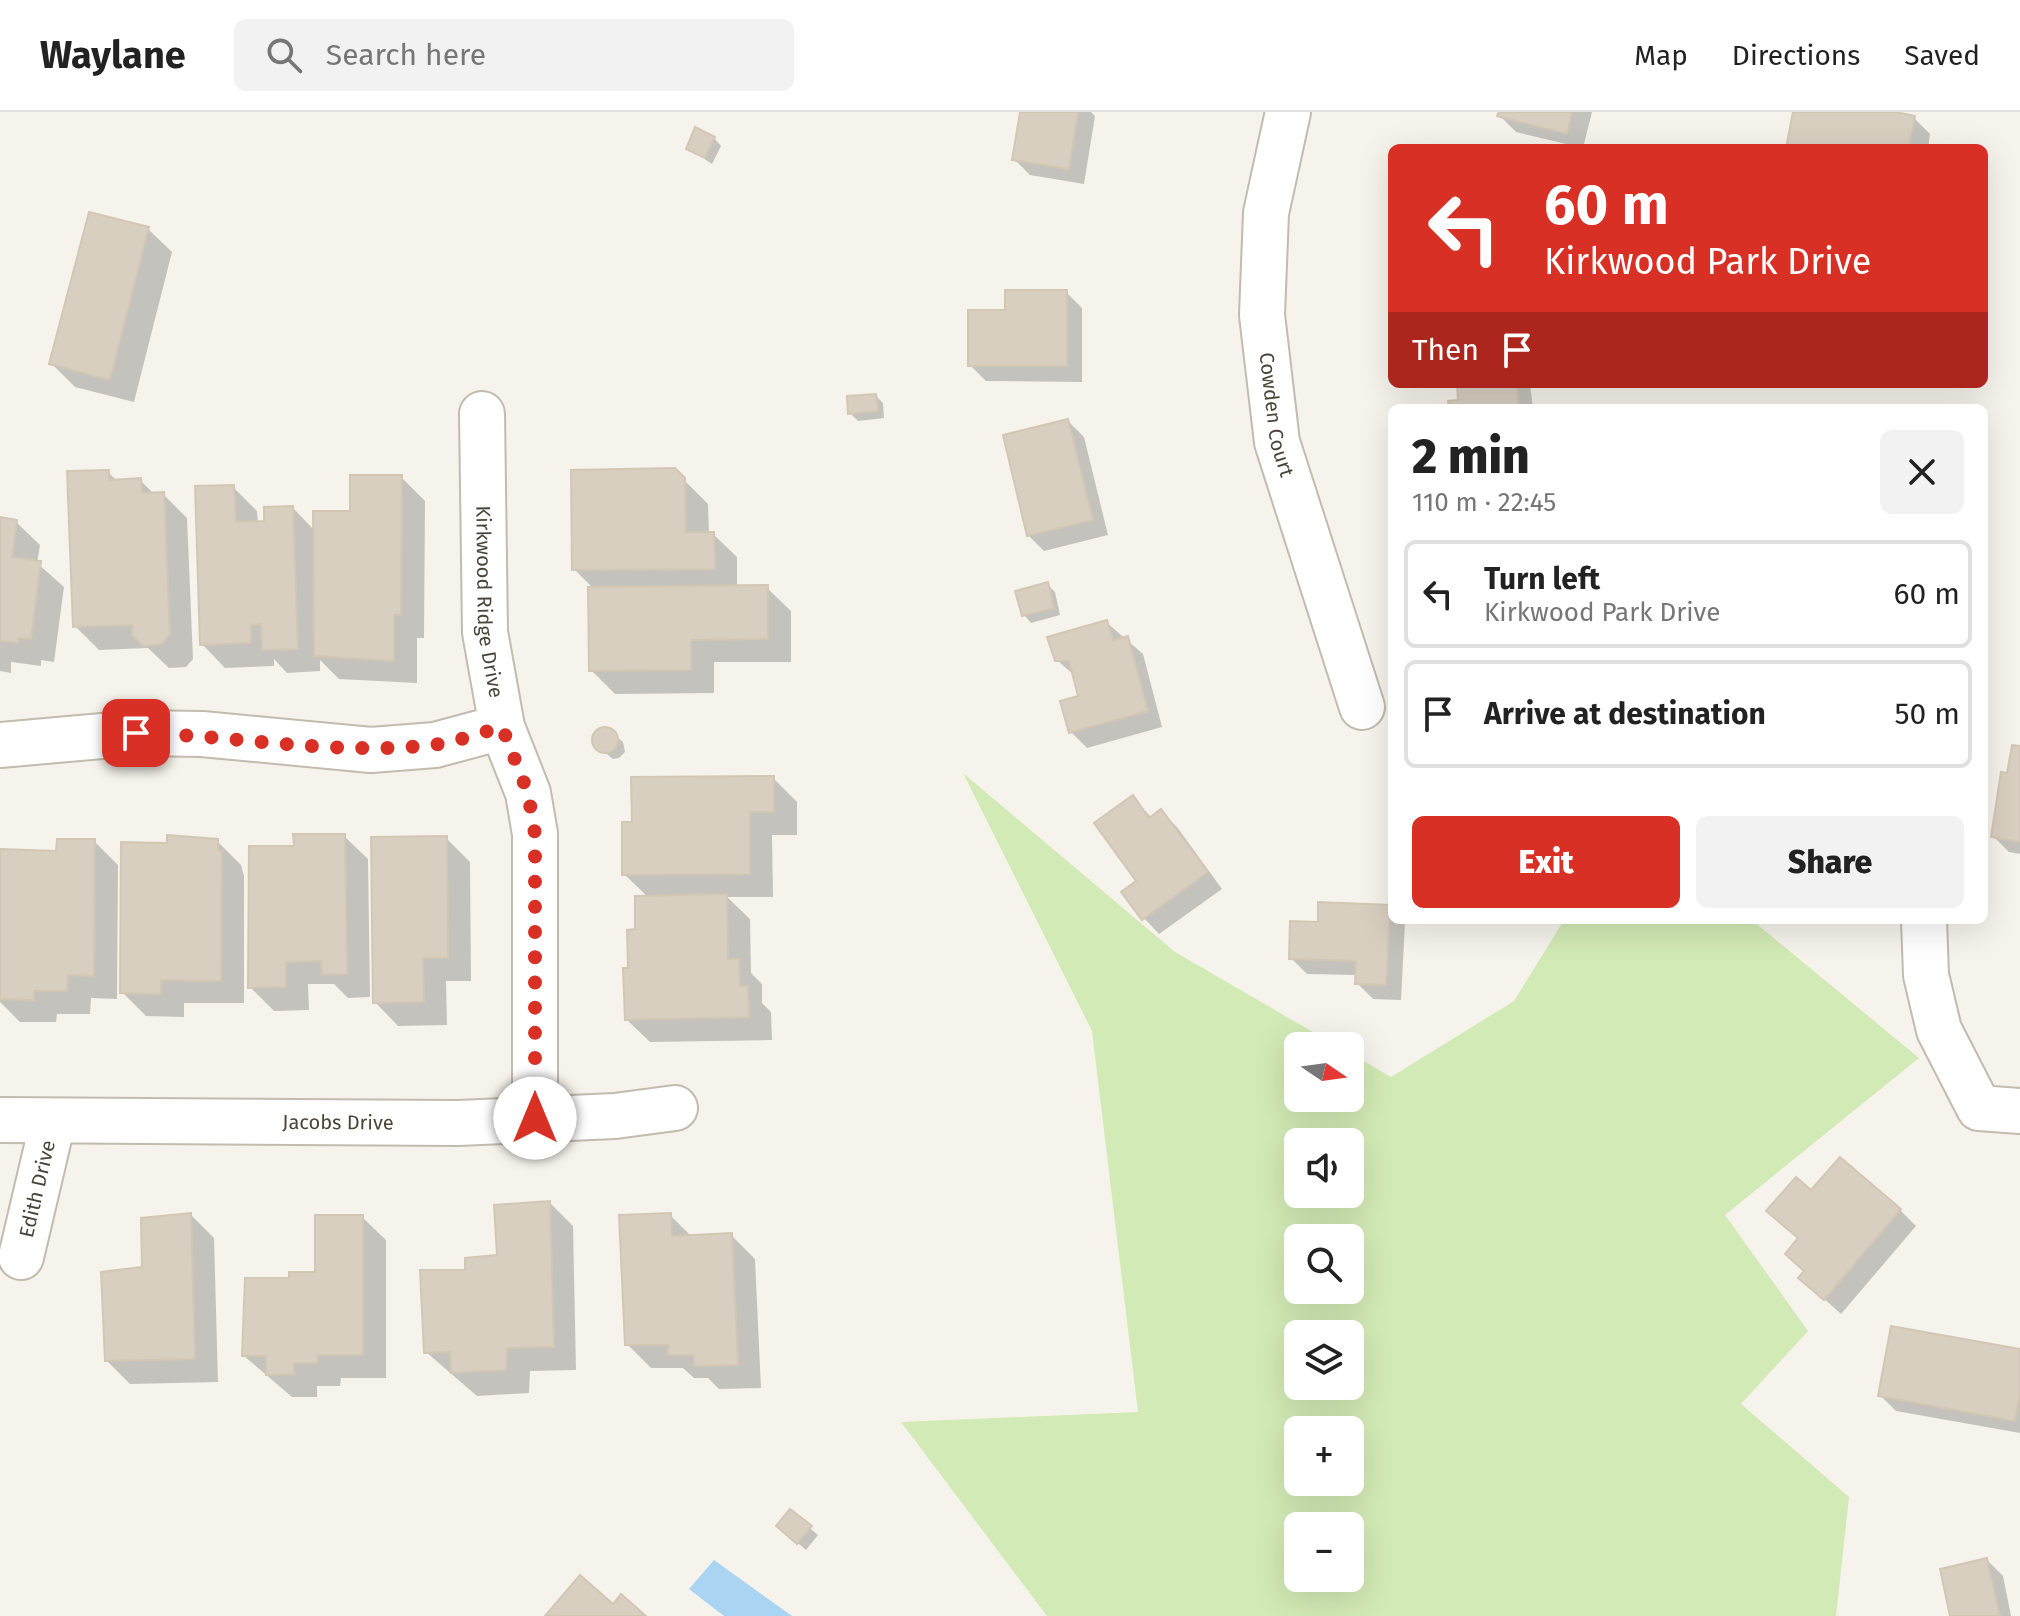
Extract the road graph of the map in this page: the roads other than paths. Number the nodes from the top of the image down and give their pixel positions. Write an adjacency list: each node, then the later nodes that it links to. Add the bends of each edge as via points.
1 (1288, 112): 3 (street, Cowden Court, via 1266,213 1262,315 1275,428)
2 (482, 414): 4 (street, Kirkwood Ridge Drive, via 485,632)
3 (1362, 707)
4 (502, 727): 5 (street, via 435,745 371,750 136,733); 9 (street, Kirkwood Ridge Drive, via 528,793 535,834)
5 (0, 745)
6 (1924, 924): 8 (street, via 1926,975 1939,1030)
7 (675, 1108): 9 (street, Jacobs Drive)
8 (2000, 1110)
9 (535, 1118): 11 (street, Jacobs Drive, via 458,1123)
10 (0, 1120): 11 (street, Jacobs Drive)
11 (53, 1121): 12 (street, Edith Drive)
12 (21, 1257)

